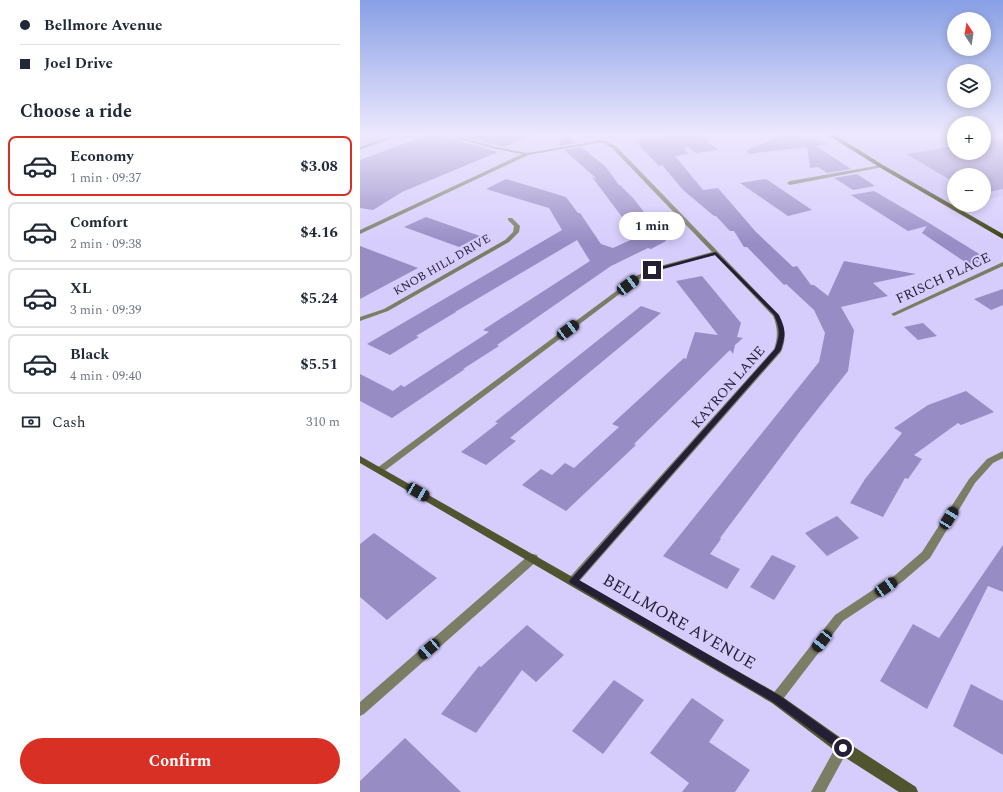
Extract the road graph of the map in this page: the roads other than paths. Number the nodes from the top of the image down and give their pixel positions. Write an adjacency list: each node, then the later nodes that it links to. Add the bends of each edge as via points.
1 (493, 170): 7 (street)
2 (636, 170): 9 (street, KAYRON LANE)
3 (860, 170): 5 (street)
4 (888, 170): 8 (main road)
5 (790, 183)
6 (510, 219): 12 (street, KNOB HILL DRIVE, via 517,226 516,232 507,241 386,310)
7 (360, 232)
8 (1003, 237)
9 (716, 254): 15 (street, via 662,267 640,276); 17 (street, KAYRON LANE, via 776,315 782,328 778,350)
10 (1003, 264): 11 (street, FRISCH PLACE)
11 (894, 314)
12 (360, 319)
13 (1003, 454): 18 (street, via 990,461 972,481 926,555 898,579 840,618)
14 (360, 459): 15 (main road, BELLMORE AVENUE)
15 (380, 470): 16 (main road, BELLMORE AVENUE)
16 (533, 558): 17 (main road, BELLMORE AVENUE); 19 (street)
17 (573, 581): 18 (main road, BELLMORE AVENUE)
18 (776, 699): 20 (main road, BELLMORE AVENUE)
19 (360, 710)
20 (843, 748): 21 (street); 22 (main road, BELLMORE AVENUE)
21 (818, 792)
22 (911, 792)

